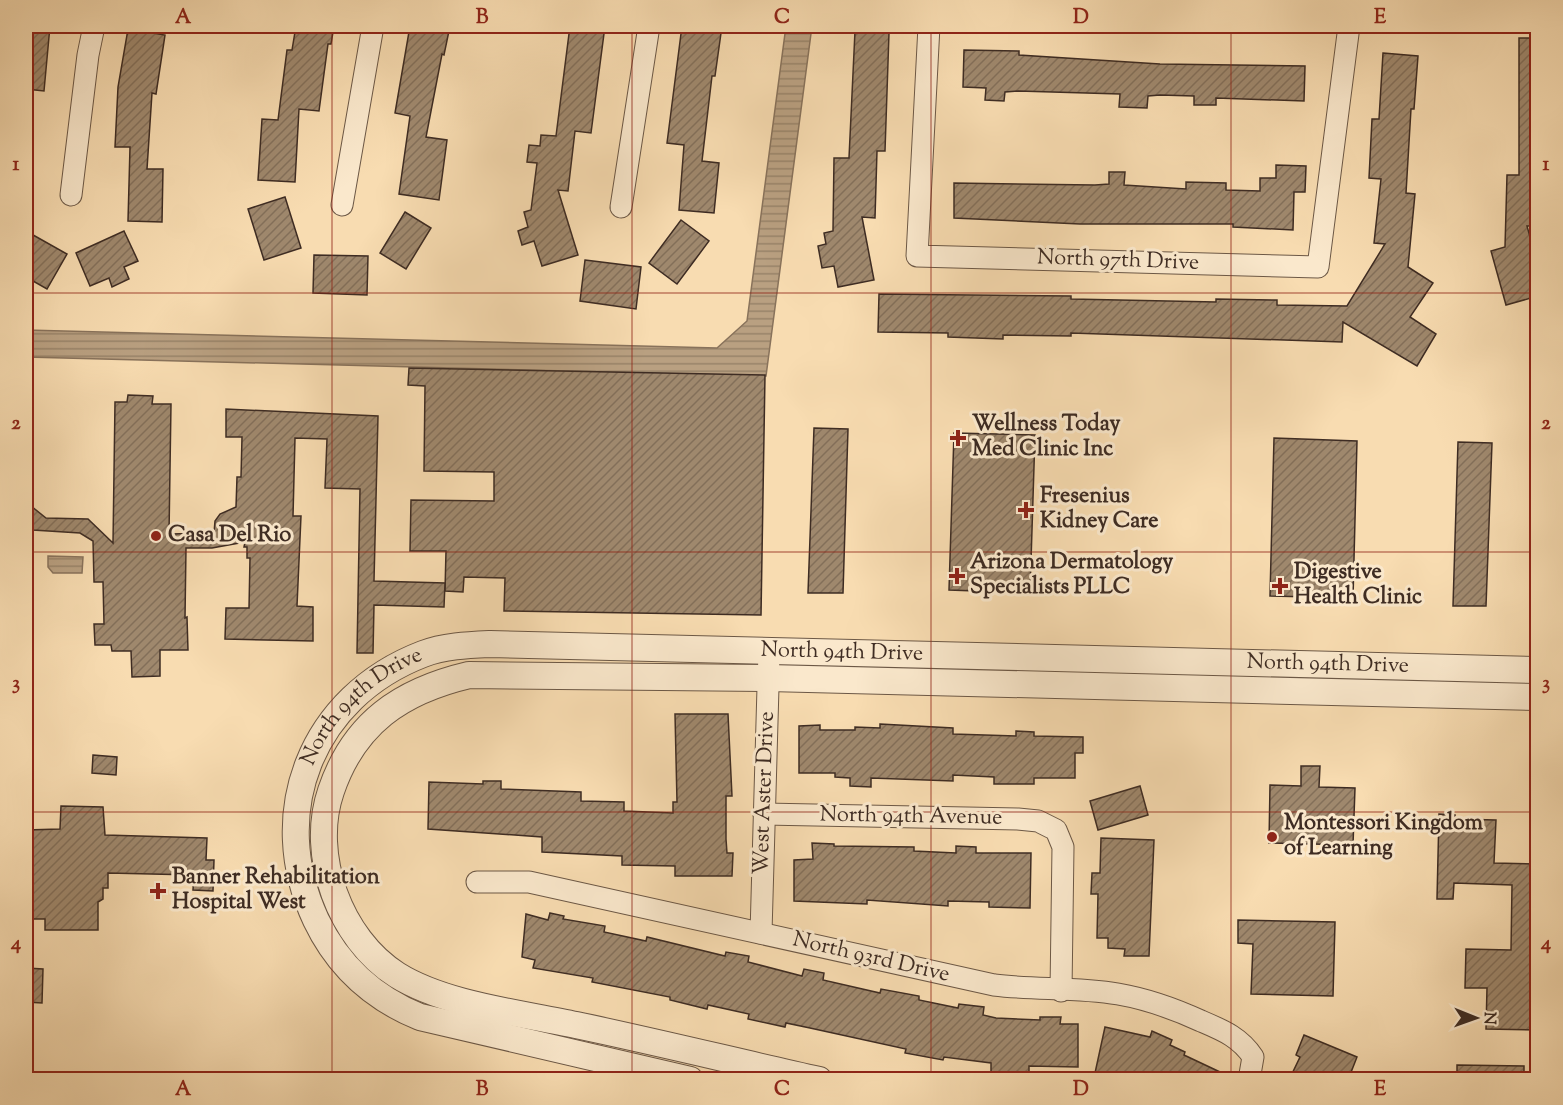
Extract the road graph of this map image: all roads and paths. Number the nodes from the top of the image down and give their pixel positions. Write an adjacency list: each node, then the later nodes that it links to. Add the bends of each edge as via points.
1 (94, 26): 6 (street)
2 (373, 26): 7 (street)
3 (649, 26): 8 (street)
4 (929, 26): 5 (street, North 97th Drive, via 917,256 1318,267)
5 (1349, 26)
6 (71, 195)
7 (342, 205)
8 (621, 207)
9 (769, 652): 10 (street, North 94th Drive); 12 (street, West Aster Drive); 19 (street, North 94th Drive, via 466,644 423,654 380,675 351,699 328,726 300,784 296,809 299,872 323,933 355,977 397,1008 444,1023)
10 (1200, 662): 11 (street, North 94th Drive); 13 (street)
11 (1538, 670)
12 (768, 678): 13 (street, North 94th Drive); 15 (street, West Aster Drive); 20 (street, North 94th Drive, via 478,675 424,688 370,724 344,762 327,802 325,866 335,897 376,957 398,975 425,988 484,1005)
13 (1199, 690): 14 (street, North 94th Drive)
14 (1538, 698)
15 (764, 814): 17 (street, West Aster Drive); 18 (street, North 94th Avenue, via 1018,819 1038,821 1056,830 1063,847)
16 (477, 882): 17 (street, North 93rd Drive, via 530,882)
17 (761, 933): 18 (street, North 93rd Drive, via 994,985)
18 (1061, 991): 21 (street, North 93rd Drive, via 1117,993 1181,1012 1230,1034 1253,1057)
19 (690, 1080)
20 (819, 1080)
21 (1249, 1080)

